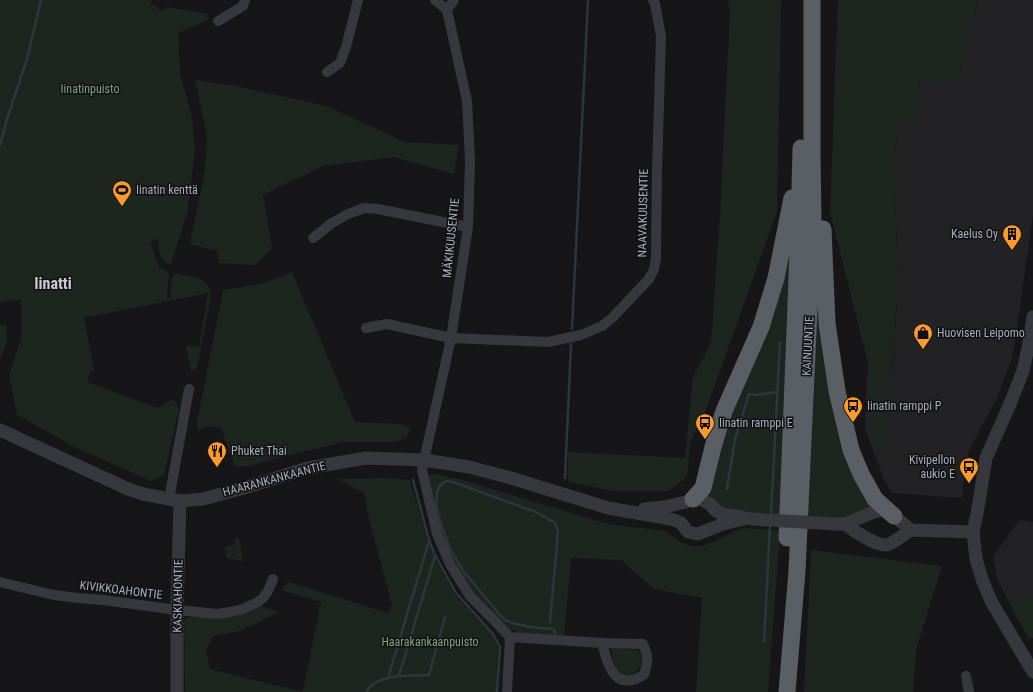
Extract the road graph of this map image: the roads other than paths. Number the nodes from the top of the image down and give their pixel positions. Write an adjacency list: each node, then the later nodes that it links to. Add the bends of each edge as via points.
1 (245, 0): 9 (street, via 243,6)
2 (358, 0): 10 (street, via 340,63)
3 (435, 0): 8 (street)
4 (454, 0): 8 (street)
5 (653, 0): 16 (street, NAAVAKUUSENTIE, via 660,36 656,258 649,279 612,318 602,326 581,335 548,342)
6 (802, 0): 11 (highway, KAINUUNTIE)
7 (812, 0): 11 (highway, KAINUUNTIE)
8 (447, 10): 12 (street, MÄKIKUUSENTIE, via 467,101 470,161)
9 (218, 21)
10 (327, 72)
11 (806, 152): 21 (highway, via 776,278 761,328 724,411 712,447 703,488); 23 (highway, via 822,206 827,323 837,391 851,450 876,499); 39 (highway, KAINUUNTIE, via 799,226 785,590); 40 (highway, KAINUUNTIE, via 813,223 798,563)
12 (468, 227): 13 (street, via 364,208 332,223); 16 (street, MÄKIKUUSENTIE)
13 (313, 238)
14 (1033, 317): 28 (street, via 1023,371 986,458)
15 (366, 328): 16 (street, NAAVAKUUSENTIE, via 387,324)
16 (451, 338): 19 (street, MÄKIKUUSENTIE)
17 (189, 389): 20 (street, KASKIAHONTIE)
18 (0, 430): 20 (street, HAARANKANKAANTIE, via 128,489)
19 (424, 460): 20 (street, HAARANKANKAANTIE, via 366,458 315,466 203,499); 22 (street, HAARANKANKAANTIE, via 469,467 608,508); 33 (street, MÄKIKUUSENTIE, via 422,470 437,534 450,564 470,596)
20 (175, 500): 32 (street, KASKIAHONTIE)
21 (689, 500): 22 (street, HAARANKANKAANTIE, via 664,507); 24 (street, HAARANKANKAANTIE, via 698,498 722,514); 25 (street, via 682,508)
22 (628, 511): 25 (street, HAARANKANKAANTIE, via 664,517)
23 (894, 516): 26 (street, HAARANKANKAANTIE, via 883,510); 27 (street, HAARANKANKAANTIE); 29 (street, via 900,528)
24 (749, 518): 25 (street, HAARANKANKAANTIE, via 723,524 698,534 688,532); 26 (street, HAARANKANKAANTIE, bridge)
25 (681, 523)
26 (841, 524): 29 (street, HAARANKANKAANTIE, via 878,544 888,545)
27 (911, 530): 28 (street); 29 (street, HAARANKANKAANTIE)
28 (973, 532): 35 (street, via 982,582)
29 (896, 540)
30 (273, 579): 32 (street, KIVIKKOAHONTIE, via 263,598 243,609 217,614)
31 (0, 582): 32 (street, KIVIKKOAHONTIE, via 60,596)
32 (177, 610): 37 (street, KASKIAHONTIE)
33 (510, 637): 34 (street); 38 (street)
34 (602, 643): 34 (street, via 614,675 627,681 635,680 644,674 648,660 643,644)
35 (1033, 672)
36 (966, 676): 41 (street)
37 (177, 692)
38 (507, 692)
39 (776, 692)
40 (787, 692)
41 (969, 692)

